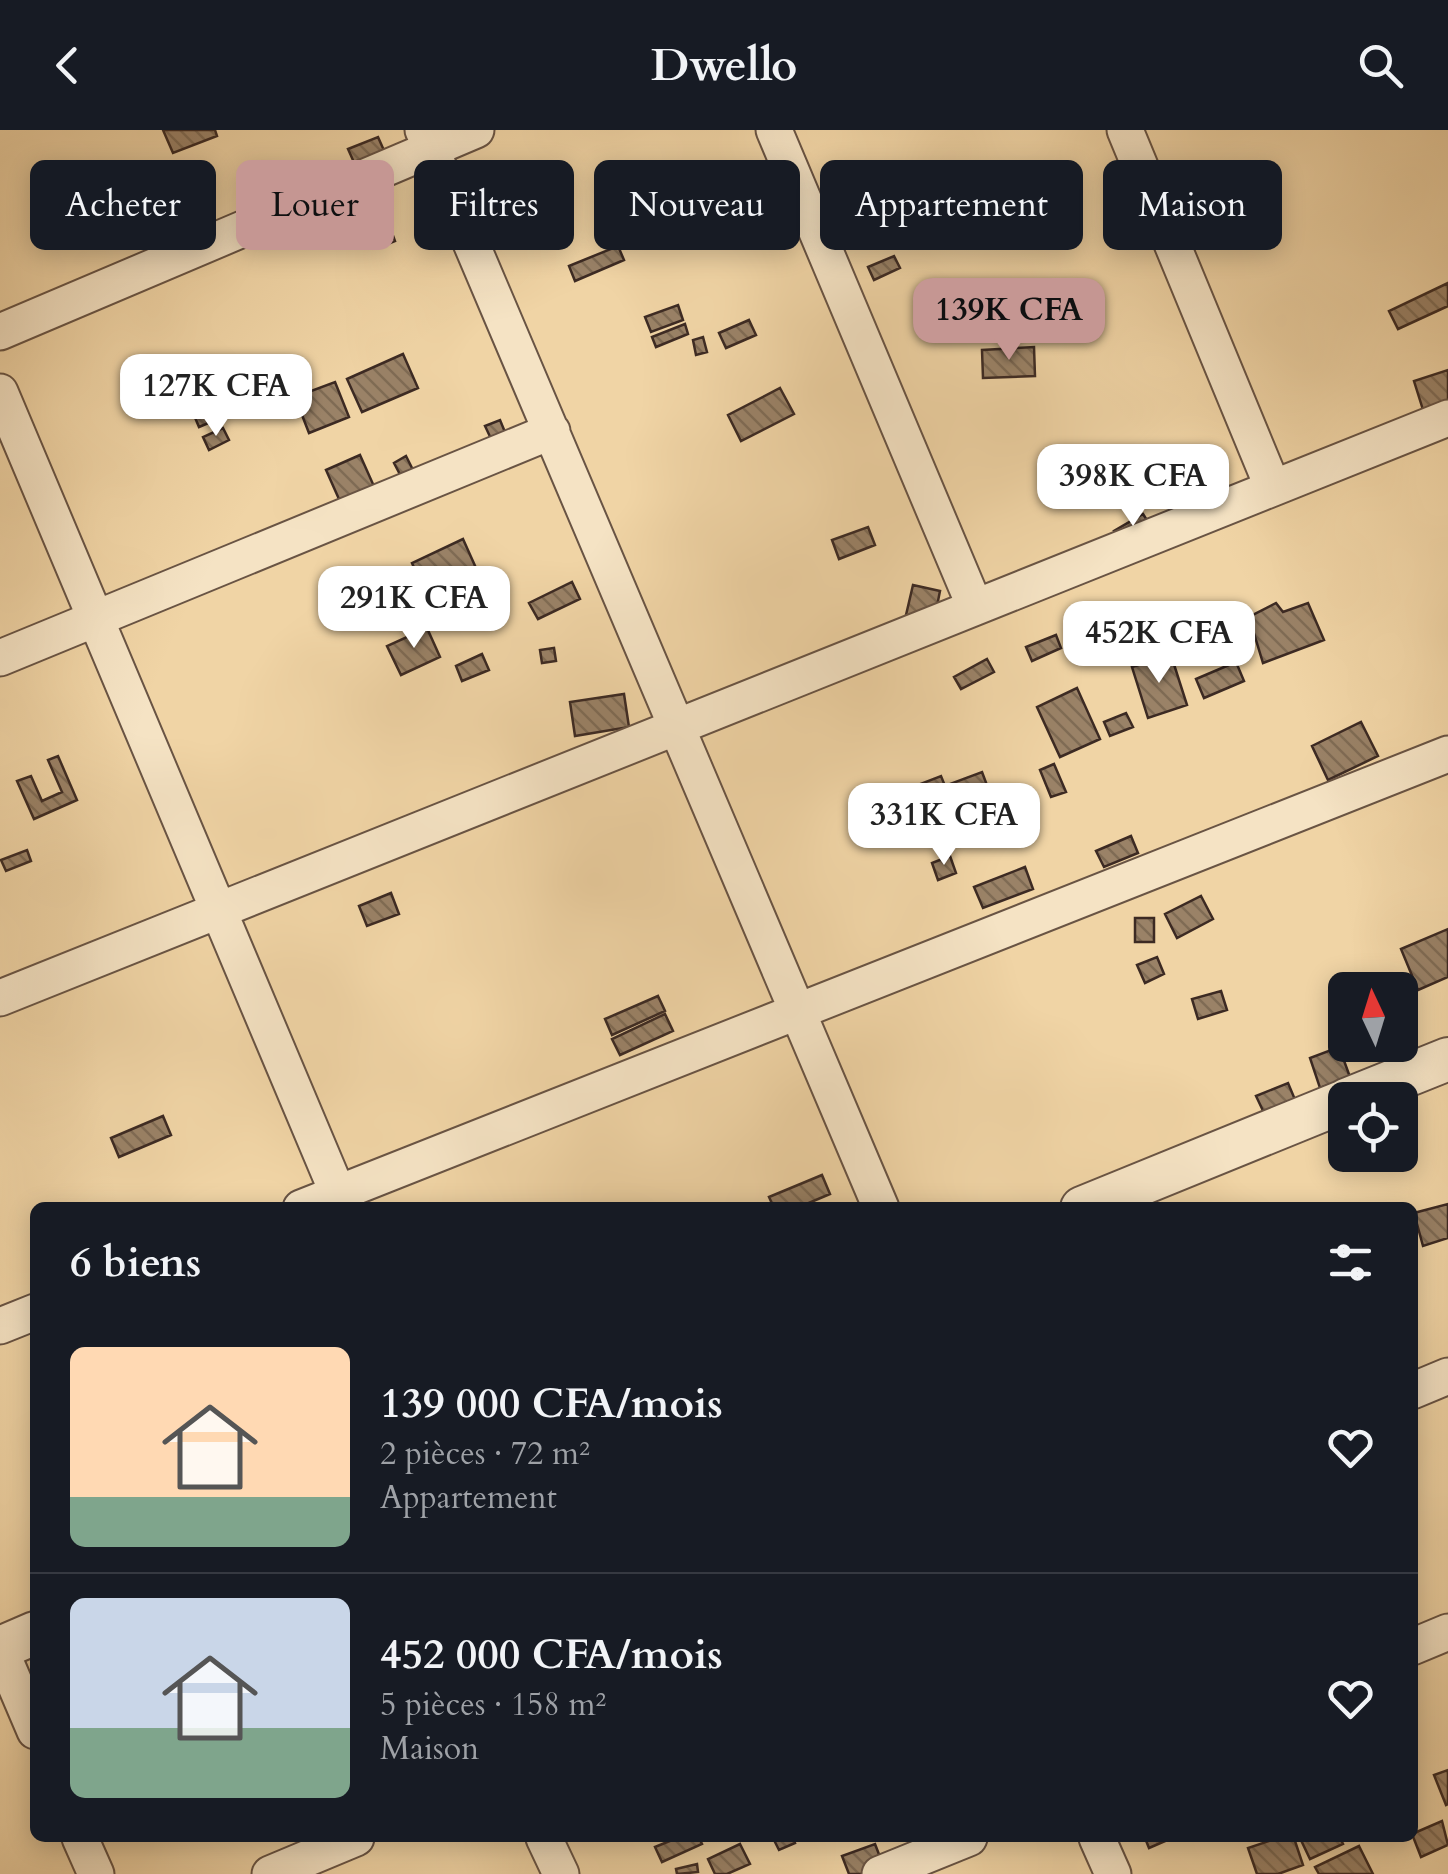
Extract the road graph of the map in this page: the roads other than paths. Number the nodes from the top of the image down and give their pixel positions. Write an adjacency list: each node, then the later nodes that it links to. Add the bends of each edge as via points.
1 (476, 130): 4 (street)
2 (774, 130): 10 (street)
3 (1125, 130): 9 (street)
4 (427, 140): 5 (street); 8 (street)
5 (0, 332)
6 (0, 392): 11 (street)
7 (1448, 418): 9 (street)
8 (552, 432): 11 (street); 13 (street)
9 (1273, 488): 10 (street)
10 (976, 607): 13 (street)
11 (96, 619): 12 (street); 15 (street)
12 (0, 658)
13 (675, 728): 15 (street); 17 (street)
14 (1448, 754): 17 (street)
15 (217, 911): 16 (street); 21 (street)
16 (0, 998)
17 (798, 1011): 21 (street); 22 (street)
18 (1448, 1059): 19 (street)
19 (1391, 1082)
20 (1328, 1107): 23 (street)
21 (341, 1200)
22 (878, 1202)
23 (1097, 1202)
24 (30, 1314): 25 (street)
25 (0, 1326)
26 (1448, 1632): 28 (street)
27 (30, 1635): 29 (street)
28 (1418, 1644)
29 (0, 1648): 30 (street)
30 (30, 1719)
31 (82, 1842): 36 (street)
32 (346, 1842): 37 (street)
33 (546, 1842): 38 (street)
34 (959, 1842): 39 (street)
35 (1099, 1842): 40 (street)
36 (96, 1874)
37 (270, 1874)
38 (561, 1874)
39 (880, 1874)
40 (1113, 1874)

